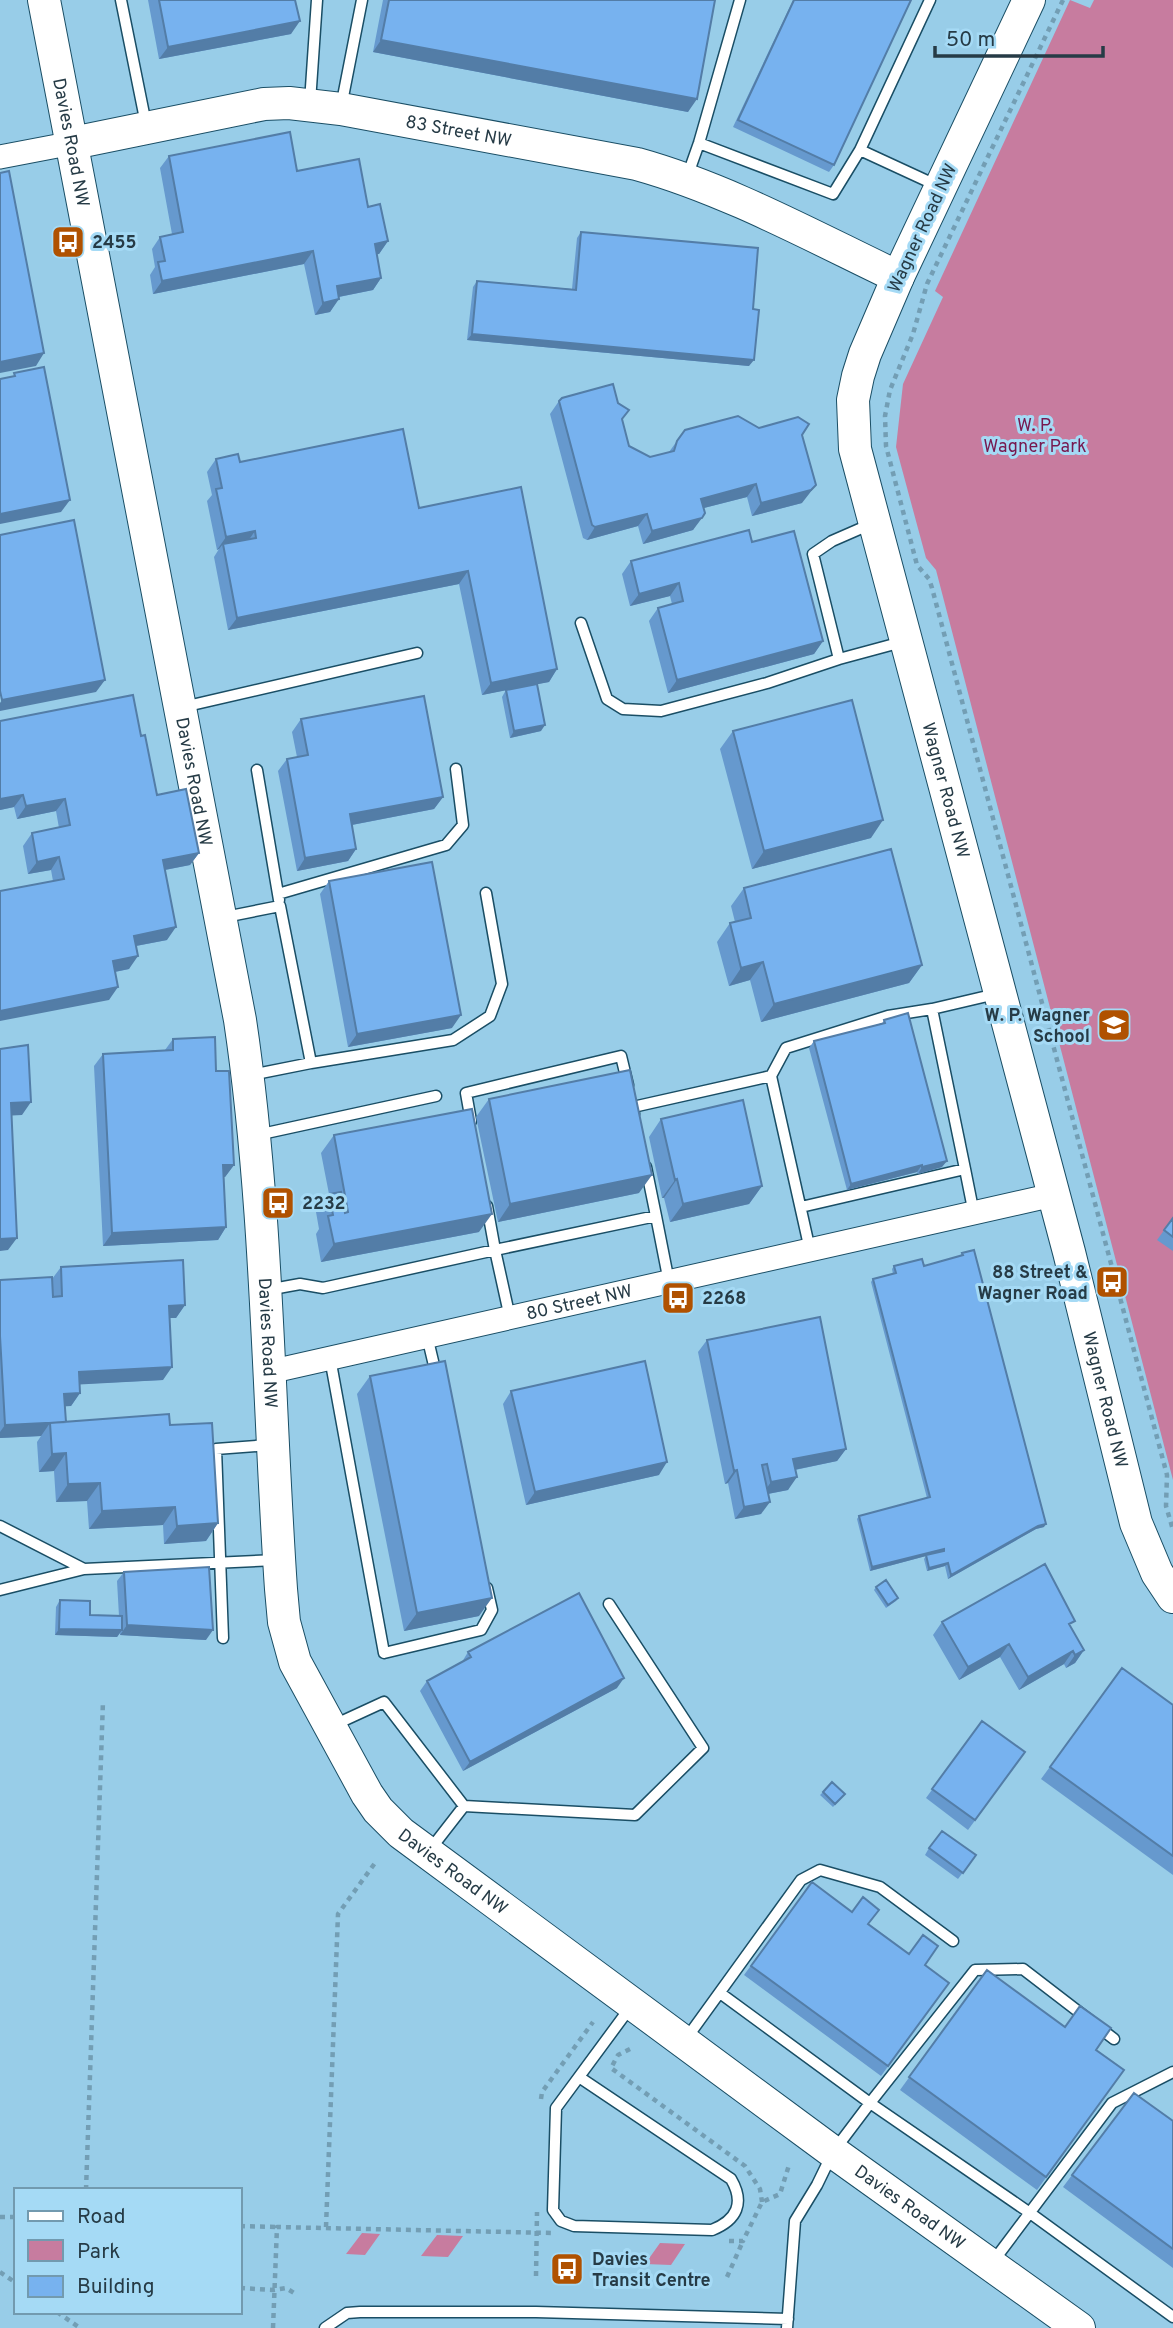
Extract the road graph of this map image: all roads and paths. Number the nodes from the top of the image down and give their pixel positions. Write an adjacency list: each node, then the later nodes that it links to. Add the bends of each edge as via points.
1 (44, 0): 12 (street, Davies Road NW)
2 (121, 0): 11 (lane)
3 (317, 0): 9 (lane)
4 (362, 0): 10 (lane)
5 (740, 0): 13 (lane)
6 (930, 0): 14 (lane)
7 (1029, 0): 17 (street, Wagner Road NW)
8 (1063, 0): 58 (path, via 927,284 887,402 886,446 917,565 929,579 936,602 1167,1475 1166,1506)
9 (310, 104): 10 (street, 83 Street NW); 11 (street, 83 Street NW, via 264,104)
10 (341, 109): 16 (street, 83 Street NW, via 637,164)
11 (146, 128): 12 (street, 83 Street NW)
12 (73, 143): 15 (street, 83 Street NW); 24 (street, Davies Road NW)
13 (699, 143): 14 (lane, via 833,194); 16 (lane)
14 (860, 150): 17 (lane)
15 (0, 157)
16 (686, 179): 18 (street, 83 Street NW)
17 (941, 187): 18 (street, Wagner Road NW)
18 (898, 277): 19 (street, Wagner Road NW, via 865,354 853,400 855,449)
19 (873, 523): 21 (street, Wagner Road NW); 23 (lane, via 813,554)
20 (581, 624): 23 (lane, via 607,699 623,709 662,711)
21 (907, 641): 23 (lane); 30 (street, Wagner Road NW)
22 (417, 653): 24 (lane)
23 (839, 659)
24 (181, 707): 29 (street, Davies Road NW)
25 (456, 769): 28 (lane, via 463,825 446,845)
26 (257, 770): 28 (lane)
27 (486, 893): 32 (lane, via 502,984 490,1016 453,1040)
28 (279, 900): 29 (lane); 32 (lane)
29 (221, 917): 33 (street, Davies Road NW)
30 (1000, 993): 31 (lane); 42 (street, Wagner Road NW)
31 (932, 1009): 34 (lane, via 888,1016 786,1048); 41 (lane)
32 (311, 1063): 33 (lane)
33 (248, 1076): 39 (street, Davies Road NW)
34 (771, 1076): 36 (lane); 44 (lane)
35 (436, 1096): 39 (lane)
36 (633, 1107): 37 (lane); 38 (lane, via 621,1056 466,1093)
37 (636, 1121)
38 (473, 1132)
39 (254, 1136): 50 (street, Davies Road NW)
40 (645, 1161): 46 (lane)
41 (965, 1169): 44 (lane); 45 (lane)
42 (1054, 1195): 45 (street, 80 Street NW); 64 (street, Wagner Road NW, via 1136,1523 1149,1557)
43 (486, 1197): 47 (lane)
44 (801, 1207): 48 (lane)
45 (974, 1214): 48 (street, 80 Street NW)
46 (656, 1216): 47 (lane); 49 (lane)
47 (495, 1250): 50 (lane, via 323,1287 300,1284); 51 (lane)
48 (810, 1250): 49 (street, 80 Street NW)
49 (669, 1282): 51 (street, 80 Street NW)
50 (264, 1290): 54 (street, Davies Road NW)
51 (510, 1318): 52 (street, 80 Street NW)
52 (427, 1336): 53 (street, 80 Street NW); 55 (lane)
53 (330, 1358): 54 (street, 80 Street NW); 62 (lane, via 384,1653 481,1630 492,1611)
54 (269, 1372): 56 (street, Davies Road NW)
55 (440, 1388)
56 (272, 1445): 59 (street, Davies Road NW); 60 (lane, via 216,1449)
57 (0, 1526): 61 (lane)
58 (1173, 1530)
59 (279, 1560): 60 (lane); 68 (street, Davies Road NW, via 288,1640)
60 (220, 1563): 61 (lane); 66 (lane)
61 (84, 1569): 63 (lane)
62 (483, 1571)
63 (0, 1590)
64 (1173, 1597)
65 (609, 1604): 69 (lane, via 704,1748 635,1815)
66 (223, 1638)
67 (103, 1701): 83 (path)
68 (330, 1727): 69 (lane, via 384,1702); 70 (street, Davies Road NW, via 378,1810)
69 (464, 1806): 70 (lane)
70 (427, 1853): 74 (street, Davies Road NW)
71 (375, 1863): 88 (path, via 338,1914)
72 (953, 1941): 73 (lane, via 880,1887 820,1870 802,1880)
73 (720, 1993): 76 (lane); 80 (lane)
74 (633, 2004): 76 (street, Davies Road NW); 79 (lane)
75 (1114, 2039): 80 (lane, via 1023,1969 975,1970)
76 (684, 2041): 81 (street, Davies Road NW)
77 (630, 2049): 84 (path, via 618,2055 611,2068 745,2166)
78 (1173, 2072): 85 (lane, via 1112,2103)
79 (579, 2077): 79 (lane, via 556,2108 552,2210 561,2221 574,2226 712,2230 728,2224 739,2193 731,2179)
80 (870, 2103): 81 (lane); 85 (lane)
81 (833, 2152): 92 (street, Davies Road NW); 99 (lane, via 795,2221)
82 (789, 2165): 84 (path, via 780,2194)
83 (86, 2188)
84 (762, 2202): 91 (path)
85 (1030, 2213): 92 (lane); 98 (lane)
86 (242, 2226): 87 (path)
87 (277, 2227): 88 (path); 95 (path)
88 (326, 2227): 89 (path)
89 (564, 2234)
90 (716, 2240): 91 (path)
91 (743, 2241): 93 (path)
92 (991, 2265): 103 (street, Davies Road NW)
93 (727, 2277)
94 (242, 2288): 95 (path)
95 (273, 2290): 96 (path, via 286,2288); 101 (path)
96 (294, 2293)
97 (60, 2314): 100 (path)
98 (1173, 2317)
99 (787, 2323): 102 (lane, via 536,2312 359,2312 347,2313)
100 (80, 2328)
101 (274, 2328)
102 (324, 2328)
103 (1079, 2328)

